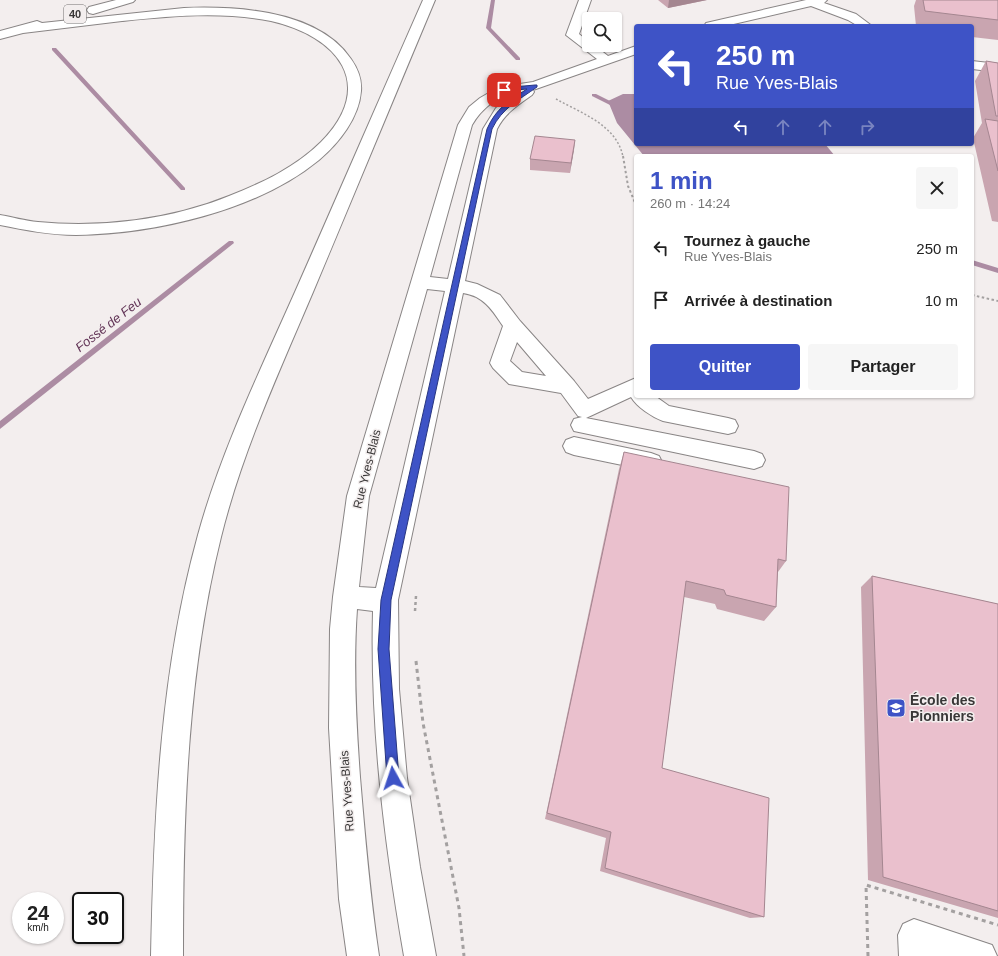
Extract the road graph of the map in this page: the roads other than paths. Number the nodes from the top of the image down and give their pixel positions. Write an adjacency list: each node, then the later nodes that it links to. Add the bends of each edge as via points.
1 (128, 0): 8 (main road, 40)
2 (430, 0): 31 (main road, via 250,417 228,475 213,525 192,614 178,712 170,834)
3 (585, 0): 13 (main road, via 572,35)
4 (816, 1): 5 (main road); 6 (main road); 7 (main road)
5 (829, 21)
6 (718, 24)
7 (863, 24)
8 (22, 28): 9 (main road, 40); 17 (main road, via 178,11 261,16 299,26 335,48 350,68 354,81 354,95 344,123 318,153 282,178 229,202 163,221 111,228 59,229)
9 (0, 35)
10 (634, 51): 13 (main road, Rue Yves-Blais)
11 (974, 54): 12 (main road)
12 (998, 57)
13 (606, 60): 16 (main road, Rue Yves-Blais)
14 (974, 65): 15 (main road)
15 (998, 68)
16 (535, 86): 18 (main road, Rue Yves-Blais, via 504,90 474,110 465,126); 19 (main road, Rue Yves-Blais, via 504,108 495,117 490,129)
17 (0, 220)
18 (420, 282): 19 (main road); 29 (main road, Rue Yves-Blais, via 358,496)
19 (455, 286): 20 (main road, via 471,288 494,299); 30 (main road, Rue Yves-Blais)
20 (513, 326): 21 (main road); 21 (main road, via 500,362 516,379)
21 (567, 386): 22 (main road, via 585,410)
22 (634, 392)
23 (645, 398): 25 (main road, via 663,413)
24 (580, 425): 27 (main road)
25 (728, 426)
26 (574, 446): 28 (main road)
27 (754, 460)
28 (672, 467)
29 (345, 597): 30 (main road); 32 (main road, Rue Yves-Blais, via 343,728 355,899)
30 (386, 600): 33 (main road, Rue Yves-Blais, via 384,656 393,778)
31 (167, 956)
32 (363, 956)
33 (420, 956)
34 (915, 956): 35 (main road, via 914,935)
35 (981, 956)

